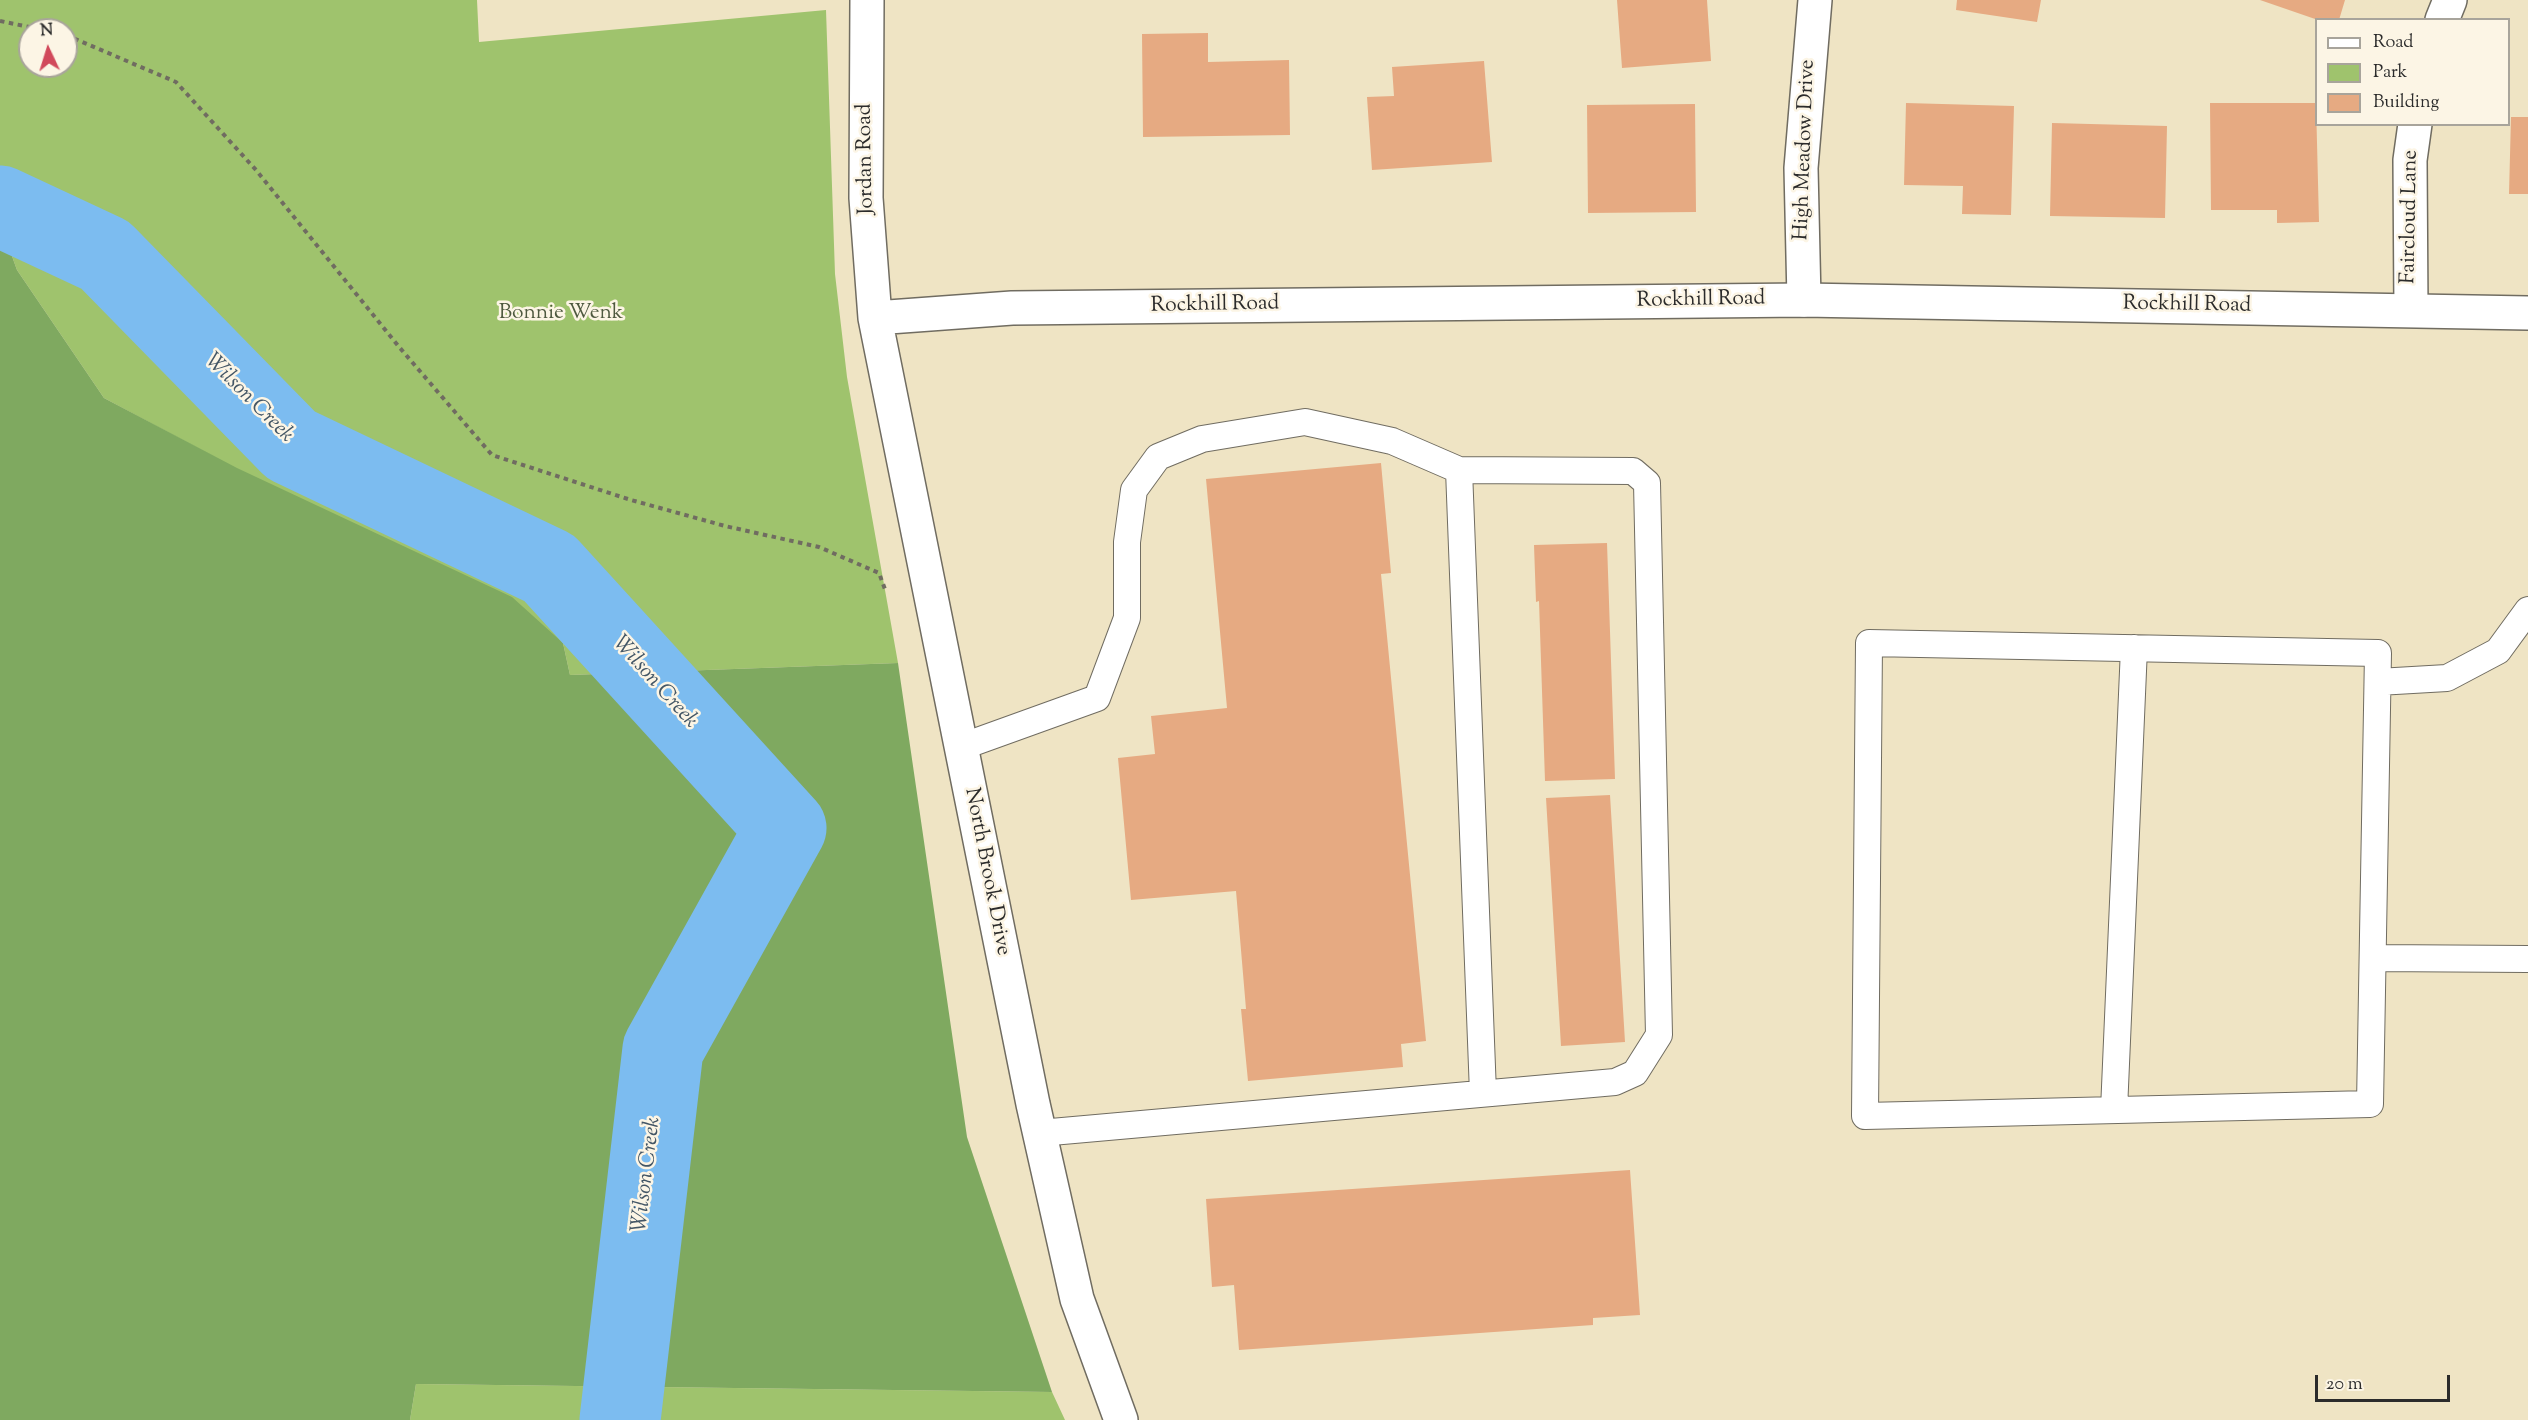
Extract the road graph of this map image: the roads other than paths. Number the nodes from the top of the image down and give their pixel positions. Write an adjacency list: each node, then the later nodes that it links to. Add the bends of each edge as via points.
1 (867, 0): 9 (street, Jordan Road, via 866,198)
2 (1815, 0): 6 (street, High Meadow Drive, via 1802,168)
3 (2450, 0): 4 (street)
4 (2443, 18)
5 (2415, 126): 7 (street, Faircloud Lane, via 2409,183)
6 (1804, 300): 7 (street, Rockhill Road); 9 (street, Rockhill Road, via 1012,308)
7 (2411, 310): 8 (street, Rockhill Road)
8 (2528, 313)
9 (875, 318): 14 (street, North Brook Drive)
10 (1460, 470): 14 (lane, via 1392,441 1305,422 1202,439 1158,458 1134,490 1127,542 1127,618 1096,698); 17 (lane); 17 (lane, via 1633,471 1647,483 1659,1035 1635,1073 1615,1082)
11 (2528, 610): 13 (lane, via 2498,651 2447,678)
12 (2134, 648): 13 (lane, via 2378,653); 18 (lane); 18 (lane, via 1869,643 1864,1116)
13 (2378, 682): 15 (lane)
14 (961, 747): 19 (street, North Brook Drive)
15 (2373, 958): 16 (lane); 18 (lane, via 2370,1104)
16 (2528, 958)
17 (1484, 1093): 19 (lane)
18 (2114, 1110)
19 (1040, 1133): 20 (street, North Brook Drive, via 1077,1299)
20 (1120, 1420)

